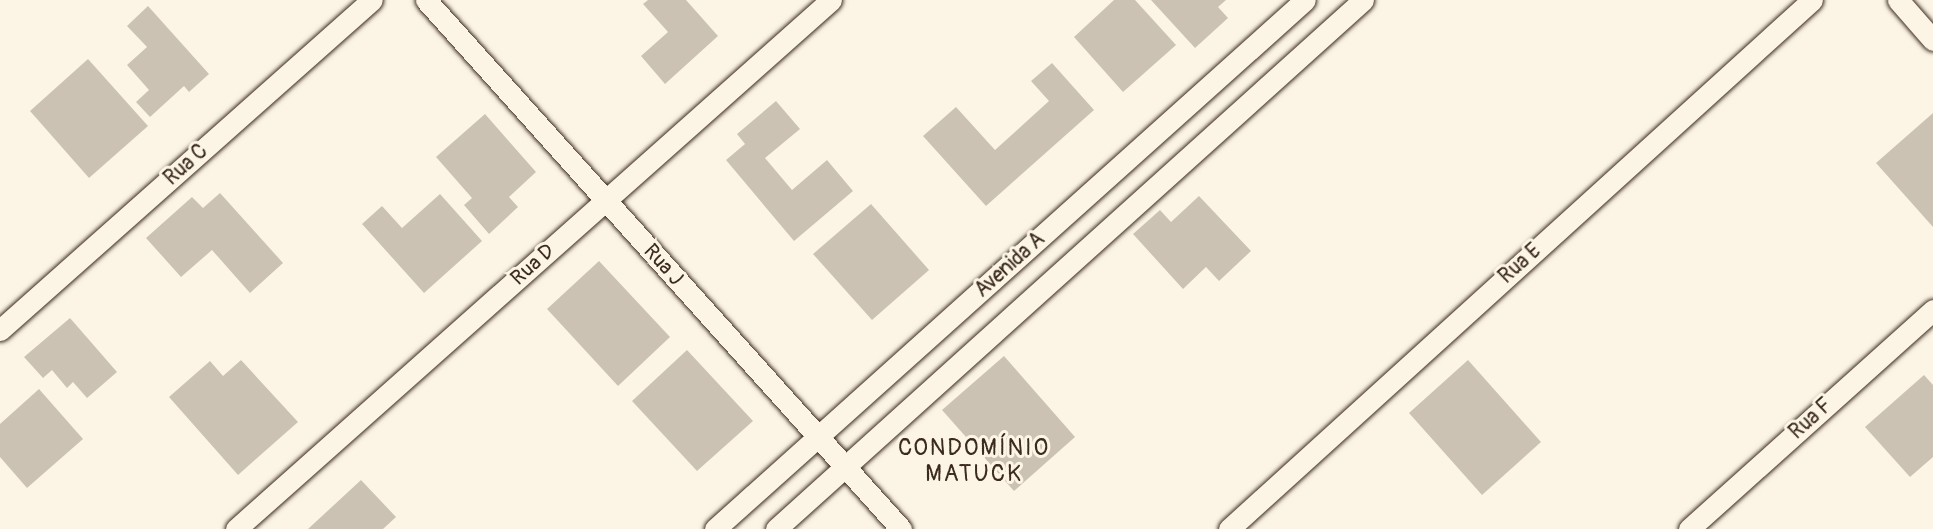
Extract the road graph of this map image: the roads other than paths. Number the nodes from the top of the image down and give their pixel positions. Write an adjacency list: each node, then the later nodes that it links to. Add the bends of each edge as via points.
1 (372, 0): 13 (street, Rua C)
2 (426, 0): 11 (street, Rua J)
3 (831, 0): 11 (street, Rua D)
4 (1305, 0): 9 (street, Avenida A)
5 (1363, 0): 10 (street, Avenida A)
6 (1812, 0): 20 (street, Rua E)
7 (1898, 0): 8 (street)
8 (1933, 40)
9 (1227, 72): 10 (street); 14 (street, Avenida A)
10 (1253, 100): 15 (street, Avenida A)
11 (606, 200): 14 (street, Rua J); 16 (street, Rua D)
12 (1933, 310): 21 (street, Rua F)
13 (0, 331)
14 (818, 437): 15 (street, Rua J); 17 (street, Avenida A)
15 (846, 467): 18 (street, Avenida A); 19 (street, Rua J)
16 (236, 529)
17 (715, 529)
18 (776, 529)
19 (901, 529)
20 (1229, 529)
21 (1689, 529)

